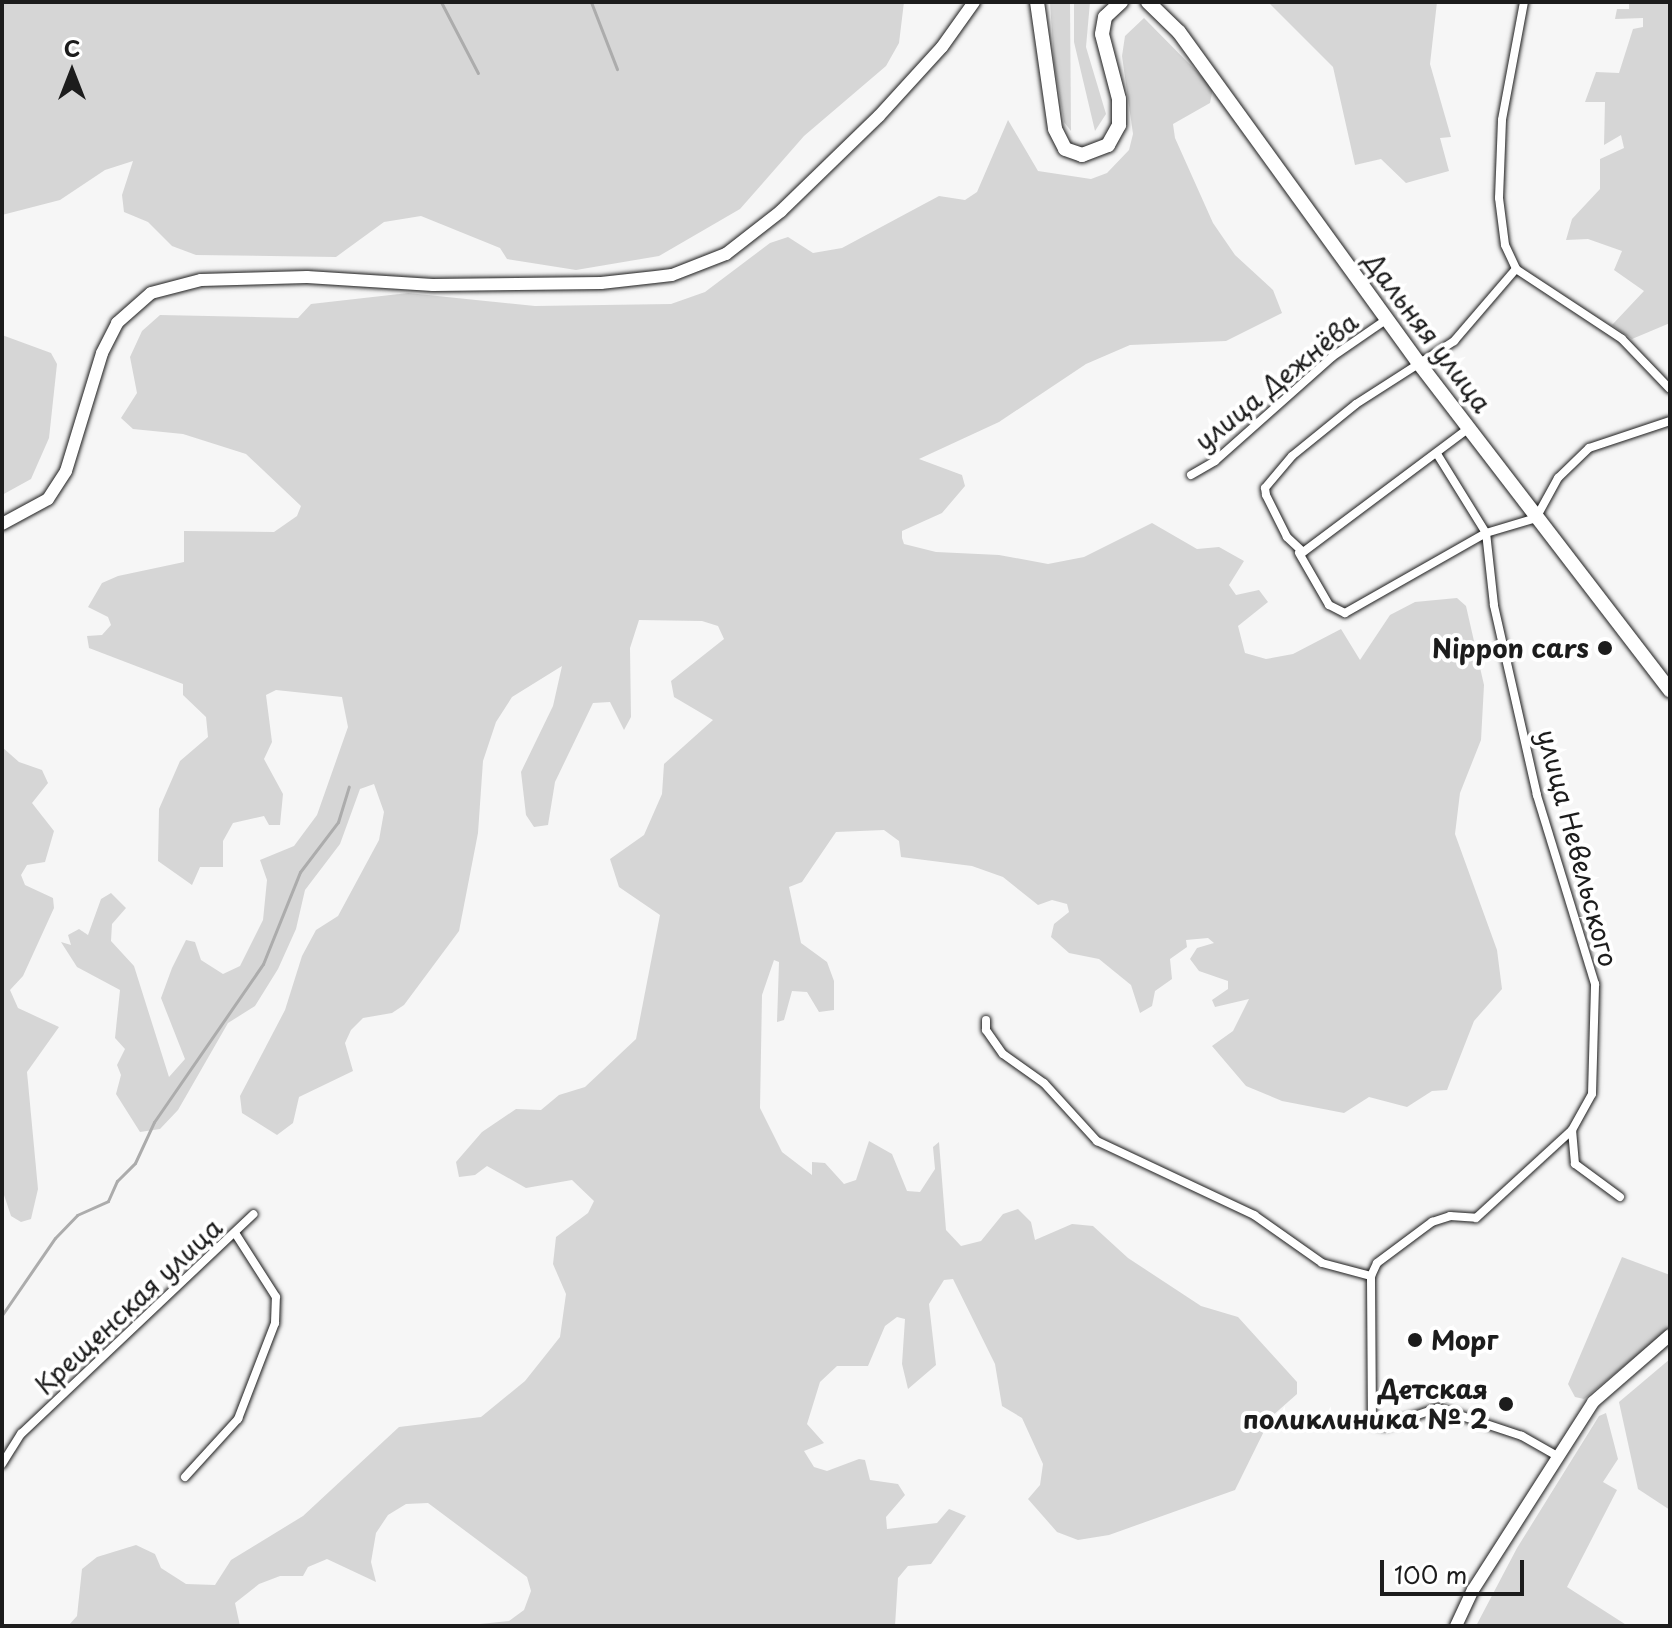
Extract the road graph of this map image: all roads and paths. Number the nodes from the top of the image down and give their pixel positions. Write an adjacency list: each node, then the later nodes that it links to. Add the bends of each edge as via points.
1 (974, 2): 15 (street, via 890,104 781,211 726,254 672,275 601,283 448,285 307,277 201,280 151,293 117,323 102,353 66,471 48,499)
2 (1037, 2): 5 (main road, via 1055,129 1065,149 1082,155 1108,145 1119,125 1119,99 1102,34 1105,17)
3 (1148, 2): 7 (main road, Дальняя улица, via 1179,32)
4 (1524, 2): 6 (street, via 1498,165 1505,245)
5 (1118, 4)
6 (1516, 269): 8 (street, via 1470,325); 9 (street, via 1622,339)
7 (1387, 319): 8 (main road, Дальняя улица); 13 (street, улица Дежнёва, via 1332,357 1215,461)
8 (1418, 362): 11 (main road, Дальняя улица); 17 (street, via 1292,456 1265,488)
9 (1670, 389)
10 (1670, 421): 14 (street, via 1589,448 1558,478)
11 (1469, 428): 12 (street); 14 (main road, Дальняя улица)
12 (1437, 454): 16 (street); 17 (street)
13 (1191, 475)
14 (1536, 518): 16 (street); 18 (main road, Дальняя улица)
15 (2, 524)
16 (1486, 533): 17 (street, via 1345,613 1329,605); 20 (street, улица Невельского, via 1494,605 1537,795 1595,984 1592,1094)
17 (1299, 553)
18 (1670, 690)
19 (986, 1020): 24 (street, via 986,1030 1003,1054 1044,1083 1097,1141 1254,1215 1322,1263)
20 (1572, 1130): 21 (street, via 1575,1164); 24 (street, улица Невельского, via 1476,1218 1450,1216 1432,1222 1377,1263)
21 (1620, 1197)
22 (254, 1214): 23 (street, Крещенская улица)
23 (235, 1233): 27 (street, Крещенская улица, via 21,1434); 28 (street, via 276,1297 275,1323 238,1419)
24 (1371, 1276): 26 (street, via 1372,1423 1385,1426 1438,1408 1522,1436)
25 (1670, 1335): 26 (street, via 1603,1390)
26 (1559, 1457): 29 (street, via 1473,1590)
27 (2, 1464)
28 (185, 1477)
29 (1456, 1626)

